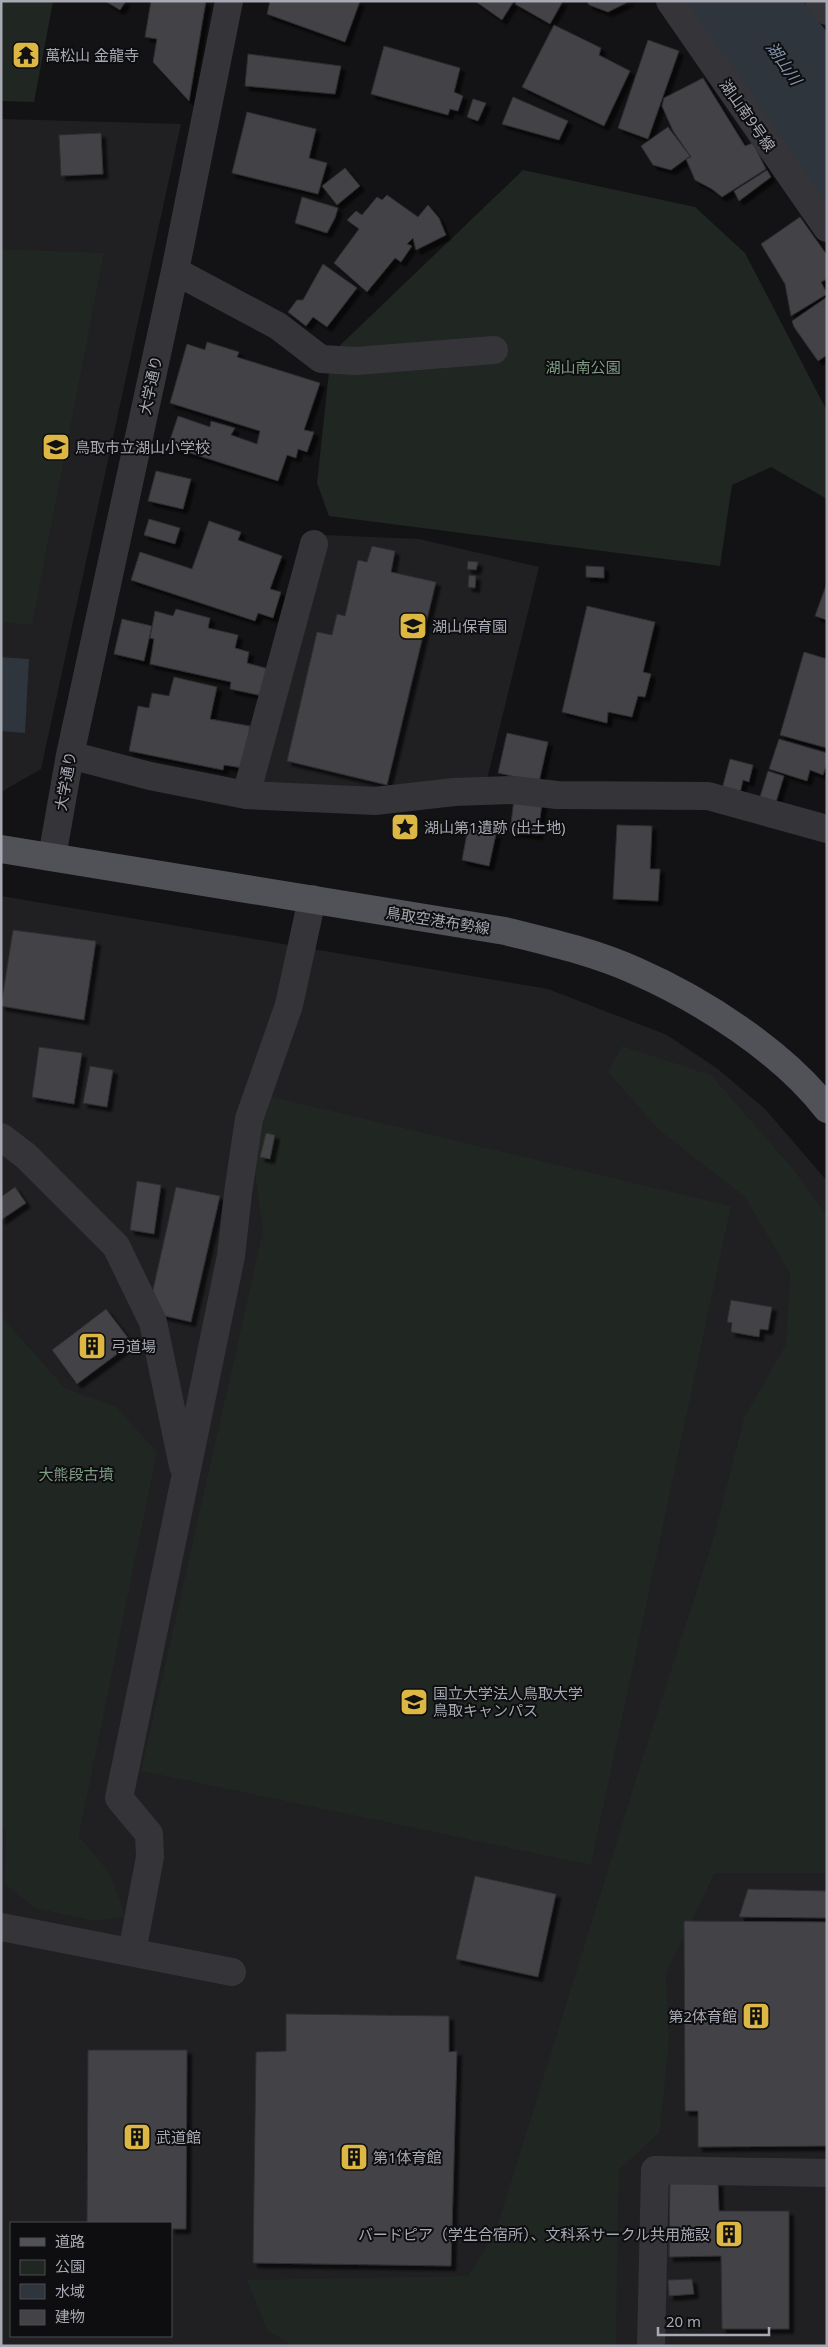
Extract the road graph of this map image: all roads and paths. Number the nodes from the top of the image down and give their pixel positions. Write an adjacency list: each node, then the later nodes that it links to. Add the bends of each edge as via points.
1 (229, 1): 6 (street, 大学通り)
2 (670, 1): 5 (street, 湖山南9号線)
3 (819, 1): 4 (street)
4 (827, 12)
5 (827, 228)
6 (175, 270): 7 (street, via 278,326 320,359 356,361); 9 (street, 大学通り)
7 (494, 350)
8 (314, 544): 10 (street)
9 (70, 755): 10 (street, via 150,776); 13 (street, 大学通り)
10 (246, 795): 11 (street, via 375,801 454,792 513,790 557,795 708,796)
11 (827, 829)
12 (1, 849): 13 (main road, 鳥取空港布勢線)
13 (52, 857): 14 (main road, 鳥取空港布勢線)
14 (312, 899): 15 (main road, 鳥取空港布勢線, via 505,931 570,947 635,970 700,1003 766,1049); 17 (street, via 288,1005 249,1119 231,1256)
15 (827, 1109)
16 (1, 1137): 17 (street, via 26,1156 116,1246 153,1322)
17 (186, 1478): 19 (street, via 119,1798 149,1834 150,1857)
18 (1, 1927): 19 (street)
19 (132, 1952): 20 (street)
20 (232, 1972)
21 (827, 2173): 22 (street, via 655,2170)
22 (651, 2346)

